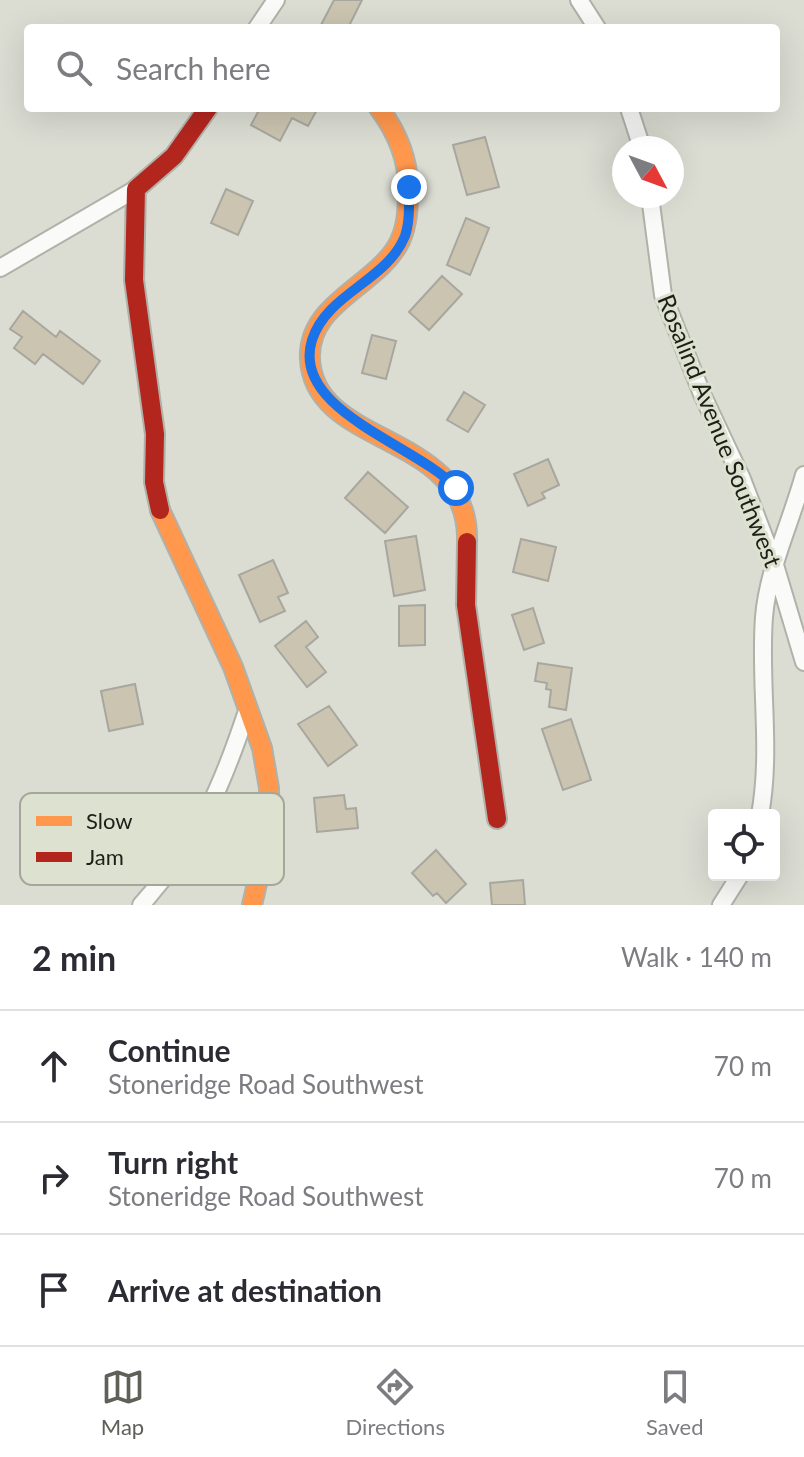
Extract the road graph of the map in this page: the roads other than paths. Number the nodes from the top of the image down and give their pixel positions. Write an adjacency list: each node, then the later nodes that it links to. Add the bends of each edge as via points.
1 (276, 0): 3 (street)
2 (579, 0): 4 (street)
3 (260, 24)
4 (594, 24)
5 (205, 112): 9 (street, via 174,156)
6 (382, 112): 19 (street, via 405,161 406,234 389,261 328,311 311,343 310,360 313,376 334,406 446,478 464,504 465,588)
7 (630, 112): 8 (street)
8 (638, 136)
9 (136, 189): 11 (street); 15 (street, via 134,280 155,434 154,482 174,544)
10 (652, 208): 13 (street, Rosalind Avenue Southwest, via 663,295)
11 (0, 268)
12 (804, 475): 13 (street)
13 (775, 565): 14 (street, Rosalind Avenue Southwest); 18 (street, via 764,621)
14 (804, 662)
15 (248, 708): 16 (street); 17 (street)
16 (216, 793)
17 (269, 793)
18 (760, 809)
19 (497, 819)
20 (736, 881): 25 (street)
21 (157, 885): 23 (street)
22 (257, 885): 24 (street)
23 (141, 905)
24 (252, 905)
25 (721, 905)

